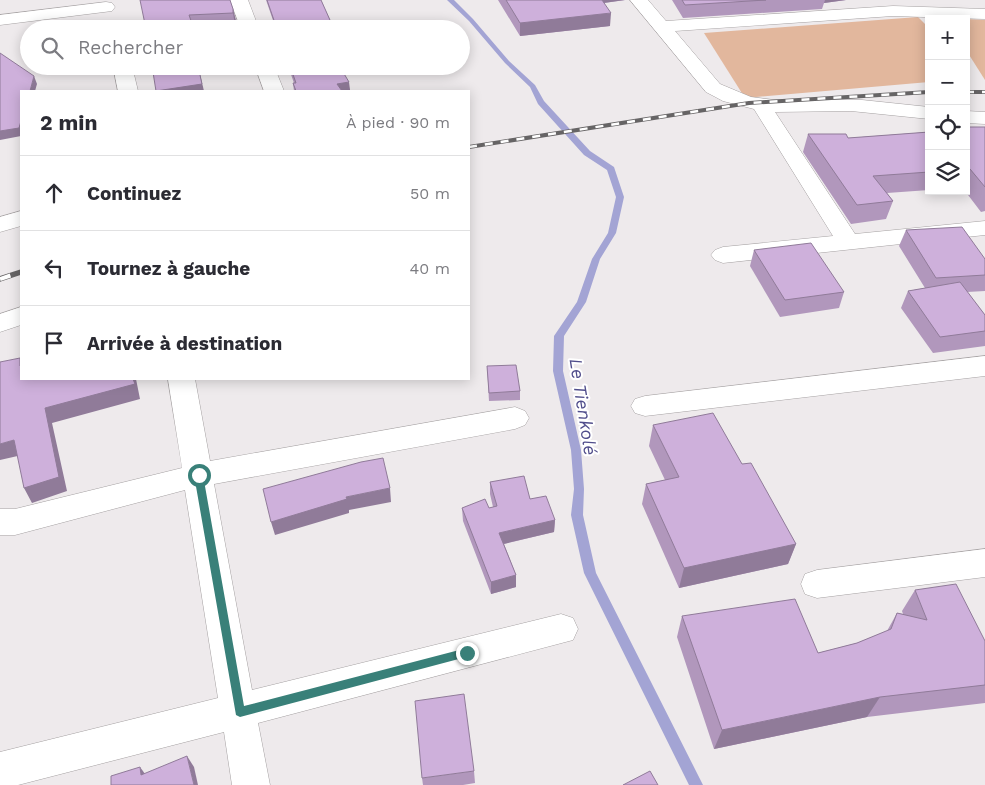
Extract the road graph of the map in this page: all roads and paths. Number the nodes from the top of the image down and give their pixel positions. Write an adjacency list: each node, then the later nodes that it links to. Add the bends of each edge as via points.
1 (239, 0): 6 (street)
2 (639, 0): 7 (street)
3 (107, 10): 5 (street)
4 (985, 14): 7 (street, via 893,12)
5 (0, 20)
6 (247, 20)
7 (662, 27): 12 (street, via 713,88)
8 (124, 75): 10 (street)
9 (268, 75): 11 (street)
10 (128, 90)
11 (274, 90)
12 (762, 107): 13 (street, via 841,105); 19 (street)
13 (925, 113)
14 (970, 116): 15 (street)
15 (985, 118)
16 (20, 218): 17 (street)
17 (0, 225)
18 (985, 228): 19 (street)
19 (848, 242): 20 (street)
20 (723, 254)
21 (20, 316): 22 (street)
22 (0, 323)
23 (985, 366): 25 (street)
24 (181, 380): 27 (street)
25 (645, 406)
26 (516, 418): 27 (street)
27 (199, 475): 28 (street, via 15,522); 32 (street)
28 (0, 522)
29 (985, 563): 30 (street)
30 (818, 584)
31 (561, 629): 32 (street)
32 (240, 712): 33 (street); 34 (street)
33 (0, 771)
34 (251, 785)

